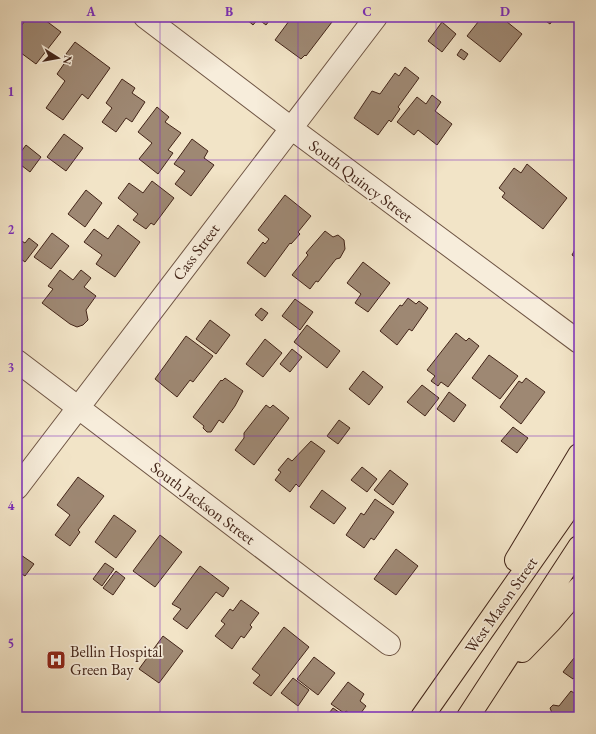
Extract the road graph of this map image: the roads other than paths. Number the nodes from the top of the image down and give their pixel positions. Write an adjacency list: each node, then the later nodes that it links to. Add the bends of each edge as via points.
1 (145, 17): 3 (street, South Quincy Street)
2 (376, 17): 3 (street, Cass Street)
3 (291, 128): 4 (street, South Quincy Street); 6 (street, Cass Street)
4 (579, 342)
5 (17, 361): 6 (street, South Jackson Street)
6 (78, 408): 8 (street, Cass Street); 12 (street, South Jackson Street)
7 (579, 455): 13 (main road, via 517,557)
8 (17, 488)
9 (579, 493): 13 (main road, West Mason Street)
10 (579, 547): 14 (main road, West Mason Street)
11 (579, 588): 14 (main road)
12 (389, 644)
13 (456, 670): 15 (main road, West Mason Street)
14 (486, 688): 16 (main road, West Mason Street)
15 (422, 717)
16 (468, 717)

